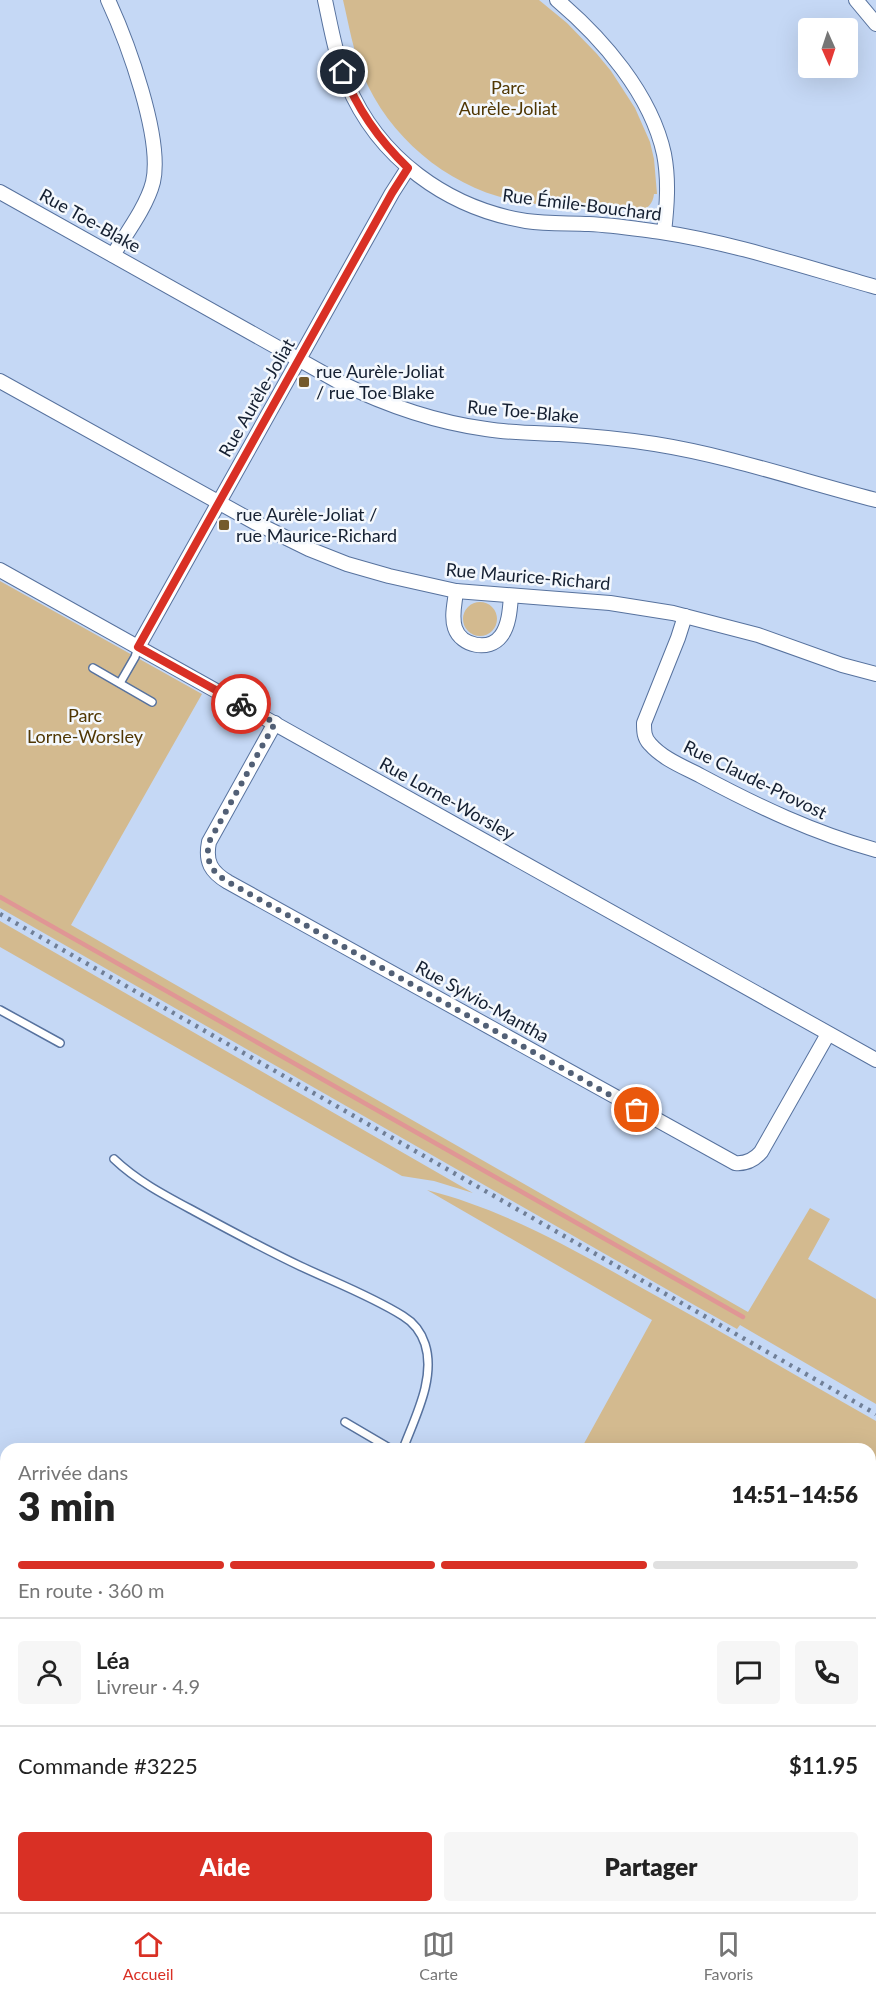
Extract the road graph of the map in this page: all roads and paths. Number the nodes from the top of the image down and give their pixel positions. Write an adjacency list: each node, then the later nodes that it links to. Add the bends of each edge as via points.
1 (108, 0): 9 (street, via 128,49 155,153 149,192)
2 (325, 0): 6 (street, Rue Émile-Bouchard, via 352,95 372,128)
3 (557, 0): 8 (street, via 604,47 652,118 664,154 667,179)
4 (855, 0): 5 (street)
5 (876, 24)
6 (408, 168): 8 (street, Rue Émile-Bouchard, via 455,199 503,216); 11 (street, Rue Aurèle-Joliat)
7 (0, 192): 9 (street, Rue Toe-Blake)
8 (664, 232): 10 (street, Rue Émile-Bouchard, via 753,251)
9 (114, 255): 11 (street, Rue Toe-Blake)
10 (876, 287)
11 (298, 359): 13 (street, Rue Toe-Blake, via 375,399 448,422 676,448); 14 (street, Rue Aurèle-Joliat)
12 (0, 381): 14 (street, Rue Maurice-Richard)
13 (876, 500)
14 (218, 502): 16 (street, Rue Maurice-Richard, via 290,540 347,564); 19 (street, Rue Aurèle-Joliat)
15 (0, 570): 19 (street, Rue Lorne-Worsley)
16 (456, 591): 17 (street, Rue Maurice-Richard); 17 (street, via 456,631 469,643 482,645 502,635)
17 (511, 596): 18 (street, Rue Maurice-Richard, via 610,603)
18 (685, 616): 21 (street, Rue Maurice-Richard, via 758,635); 25 (street, Rue Claude-Provost, via 644,723 651,745 679,765 759,806 830,836)
19 (138, 647): 22 (lane); 24 (street, Rue Lorne-Worsley)
20 (93, 668): 22 (lane)
21 (876, 674)
22 (120, 683): 23 (lane)
23 (152, 702)
24 (275, 723): 27 (street, Rue Lorne-Worsley); 27 (street, Rue Sylvio-Mantha, via 209,842 209,865 228,882 735,1163 746,1163 761,1152)
25 (876, 850)
26 (0, 1010): 28 (lane)
27 (828, 1034): 29 (street, Rue Lorne-Worsley)
28 (60, 1042)
29 (876, 1060)
30 (114, 1159): 33 (lane, via 152,1188 412,1323 425,1342 428,1371)
31 (345, 1422): 32 (lane)
32 (381, 1443)
33 (406, 1443)

